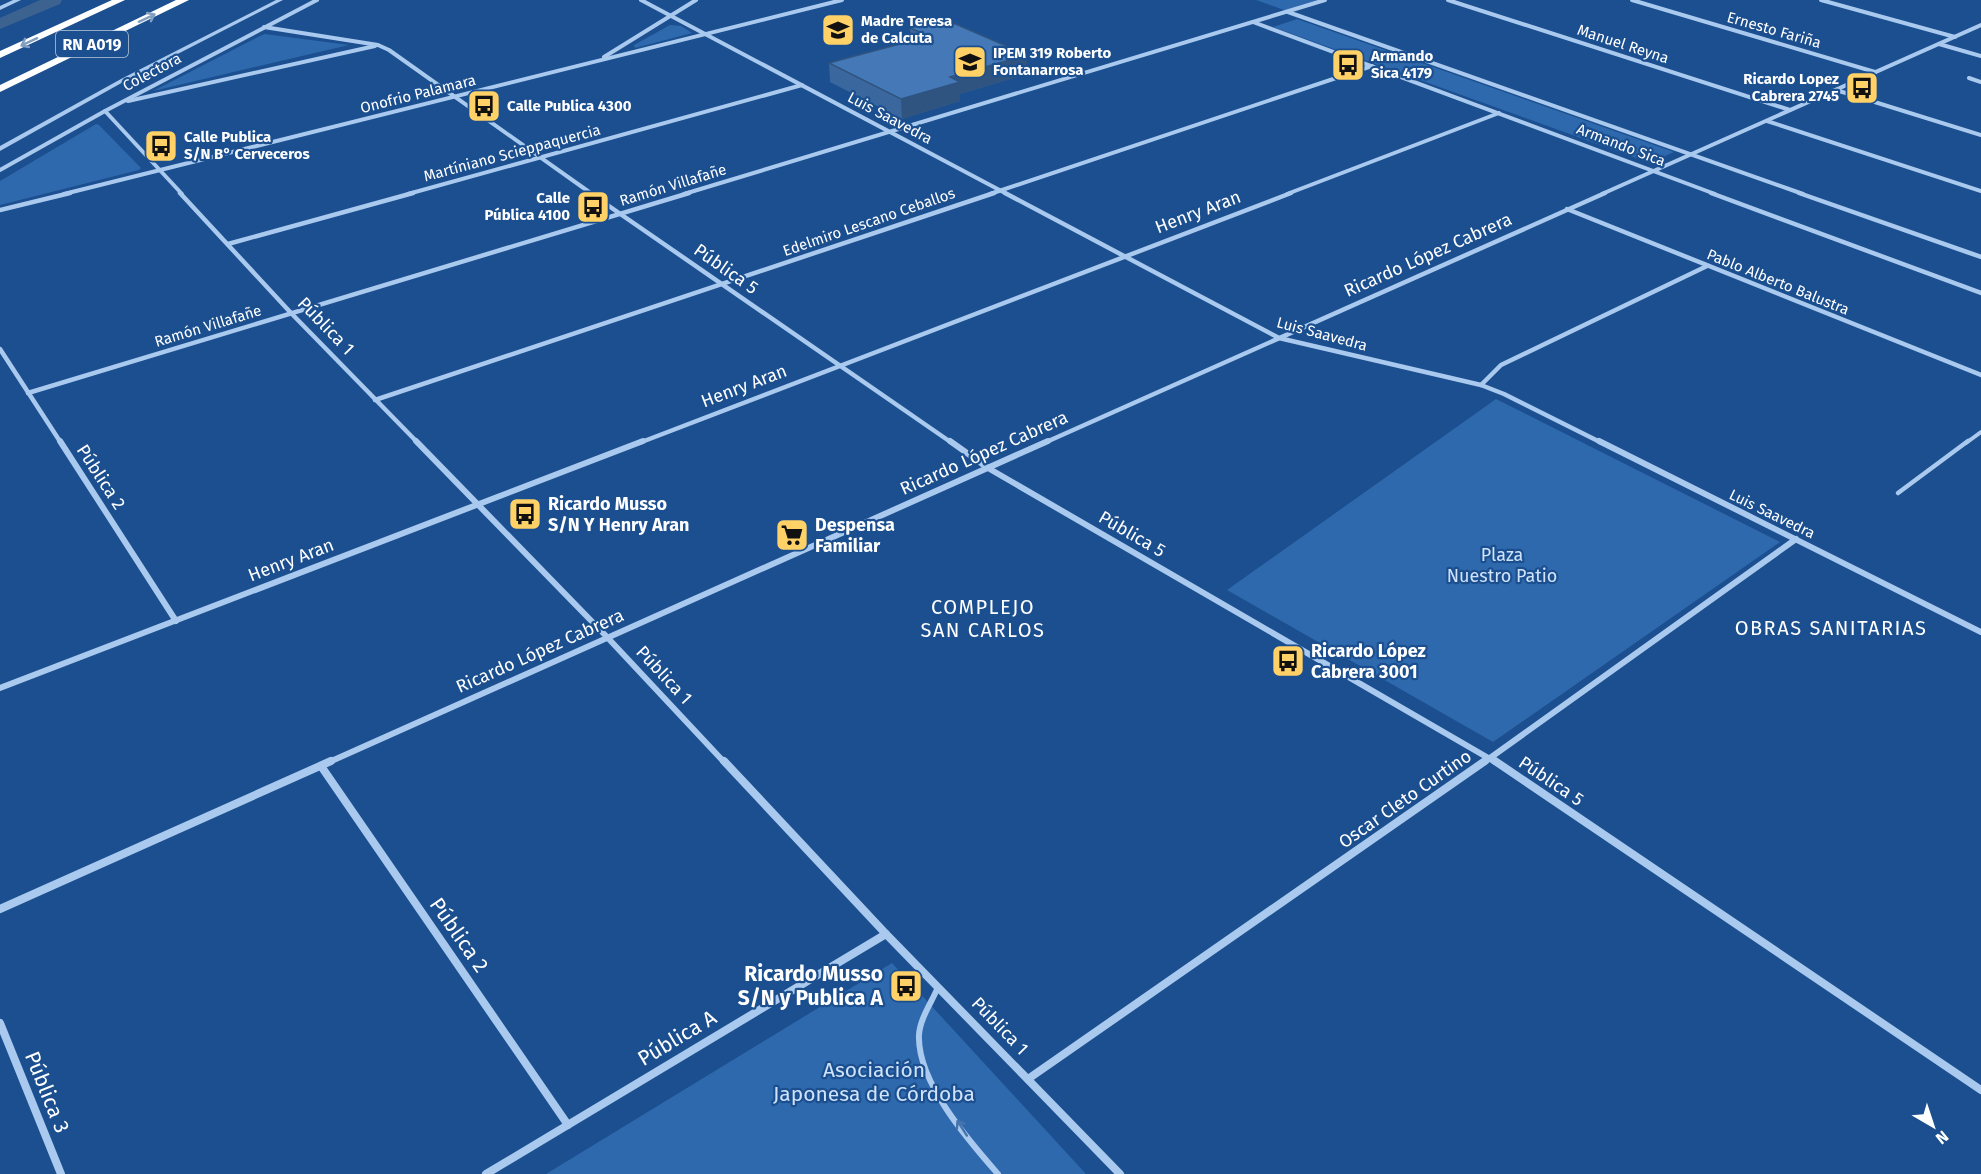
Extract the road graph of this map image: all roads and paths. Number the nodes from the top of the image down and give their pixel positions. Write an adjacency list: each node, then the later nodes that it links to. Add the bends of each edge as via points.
1 (18, 0): 13 (street)
2 (120, 0): 23 (highway, RN A019, one-way to 23)
3 (184, 0): 31 (highway, RN A019, one-way to 3)
4 (280, 0): 41 (street, via 123,80)
5 (317, 0): 18 (street, Colectora)
6 (641, 0): 15 (street, Luis Saavedra)
7 (696, 0): 15 (street)
8 (842, 0): 19 (street, Onofrio Palamara)
9 (1325, 0): 14 (street, Ramón Villafañe)
10 (1448, 0): 35 (street, Manuel Reyna)
11 (1632, 0): 27 (street, Ernesto Fariña)
12 (1821, 0): 20 (street)
13 (0, 8)
14 (1287, 11): 16 (street, Ramón Villafañe); 42 (street, Armando Sica)
15 (671, 16): 19 (street, Luis Saavedra); 25 (street)
16 (1252, 22): 26 (street, Armando Sica); 39 (street, Ramón Villafañe)
17 (1981, 25): 20 (street, Ricardo López Cabrera)
18 (264, 27): 22 (street, Pública 5); 34 (street, Colectora)
19 (706, 34): 25 (street, Onofrio Palamara); 30 (street, Luis Saavedra)
20 (1955, 37): 21 (street, Ricardo López Cabrera)
21 (1938, 44): 24 (street); 27 (street, Ricardo López Cabrera)
22 (378, 45): 33 (street, Pública 5); 34 (street)
23 (0, 55)
24 (1981, 56)
25 (599, 61): 33 (street, Onofrio Palamara)
26 (1372, 66): 37 (street, Armando Sica); 47 (street, Edelmiro Lescano Ceballos)
27 (1875, 72): 32 (street, Ricardo López Cabrera)
28 (1969, 78): 29 (street)
29 (1981, 81)
30 (802, 85): 39 (street, Luis Saavedra); 43 (street, Martíniano Scieppaquercia)
31 (0, 89)
32 (1835, 90): 35 (street, Ricardo López Cabrera); 40 (street)
33 (456, 97): 43 (street, Pública 5); 46 (street, Onofrio Palamara)
34 (118, 104): 36 (street, Colectora)
35 (1790, 110): 38 (street, Ricardo López Cabrera)
36 (105, 111): 44 (street, Colectora); 46 (street, Pública 1)
37 (1499, 113): 45 (street, Armando Sica); 53 (street, Henry Aran)
38 (1766, 121): 42 (street, Ricardo López Cabrera); 48 (street)
39 (890, 132): 47 (street, Luis Saavedra); 51 (street, Ramón Villafañe)
40 (1981, 135)
41 (0, 149)
42 (1691, 154): 45 (street, Ricardo López Cabrera); 54 (street, Armando Sica)
43 (540, 158): 51 (street, Pública 5); 52 (street, Martíniano Scieppaquercia)
44 (0, 170)
45 (1656, 170): 49 (street, Ricardo López Cabrera); 57 (street, Armando Sica)
46 (160, 171): 50 (street, Onofrio Palamara); 52 (street, Pública 1)
47 (1001, 190): 53 (street, Luis Saavedra); 56 (street, Edelmiro Lescano Ceballos)
48 (1981, 191)
49 (1567, 209): 55 (street, Pablo Alberto Balustra); 59 (street, Ricardo López Cabrera)
50 (0, 210)
51 (620, 214): 56 (street, Pública 5); 58 (street, Ramón Villafañe)
52 (228, 244): 58 (street, Pública 1)
53 (1125, 256): 59 (street, Luis Saavedra); 61 (street, Henry Aran)
54 (1981, 257)
55 (1707, 266): 62 (street, Pablo Alberto Balustra); 63 (street, via 1501,365)
56 (722, 284): 61 (street, Pública 5); 65 (street, Edelmiro Lescano Ceballos)
57 (1981, 293)
58 (291, 314): 64 (street, Ramón Villafañe); 65 (street, Pública 1)
59 (1279, 338): 63 (street, Luis Saavedra); 67 (street, Ricardo López Cabrera)
60 (0, 350): 64 (street, Pública 2)
61 (840, 366): 67 (street, Pública 5); 69 (street, Henry Aran)
62 (1981, 375)
63 (1480, 385): 70 (street, Luis Saavedra)
64 (28, 393): 71 (street, Pública 2)
65 (375, 400): 69 (street, Pública 1)
66 (1981, 432): 68 (lane)
67 (988, 468): 73 (street, Ricardo López Cabrera); 75 (street, Pública 5)
68 (1898, 493)
69 (476, 506): 71 (street, Henry Aran); 73 (street, Pública 1)
70 (1796, 539): 72 (street, Luis Saavedra); 75 (street, Oscar Cleto Curtino)
71 (176, 621): 74 (street, Henry Aran)
72 (1981, 632)
73 (607, 637): 76 (street, Ricardo López Cabrera); 78 (street, Pública 1)
74 (0, 688)
75 (1490, 758): 81 (street, Oscar Cleto Curtino); 82 (street, Pública 5)
76 (321, 766): 77 (street, Ricardo López Cabrera); 83 (street, Pública 2)
77 (0, 909)
78 (886, 934): 79 (street, Pública 1); 83 (street, Pública A)
79 (938, 987): 81 (street, Pública 1); 86 (lane, one-way to 79, via 975,1149 926,1074 919,1034)
80 (0, 1023): 84 (street, Pública 3)
81 (1028, 1079): 87 (street, Pública 1)
82 (1981, 1090)
83 (568, 1125): 85 (street, Pública A)
84 (62, 1174)
85 (486, 1174)
86 (998, 1174)
87 (1120, 1174)

